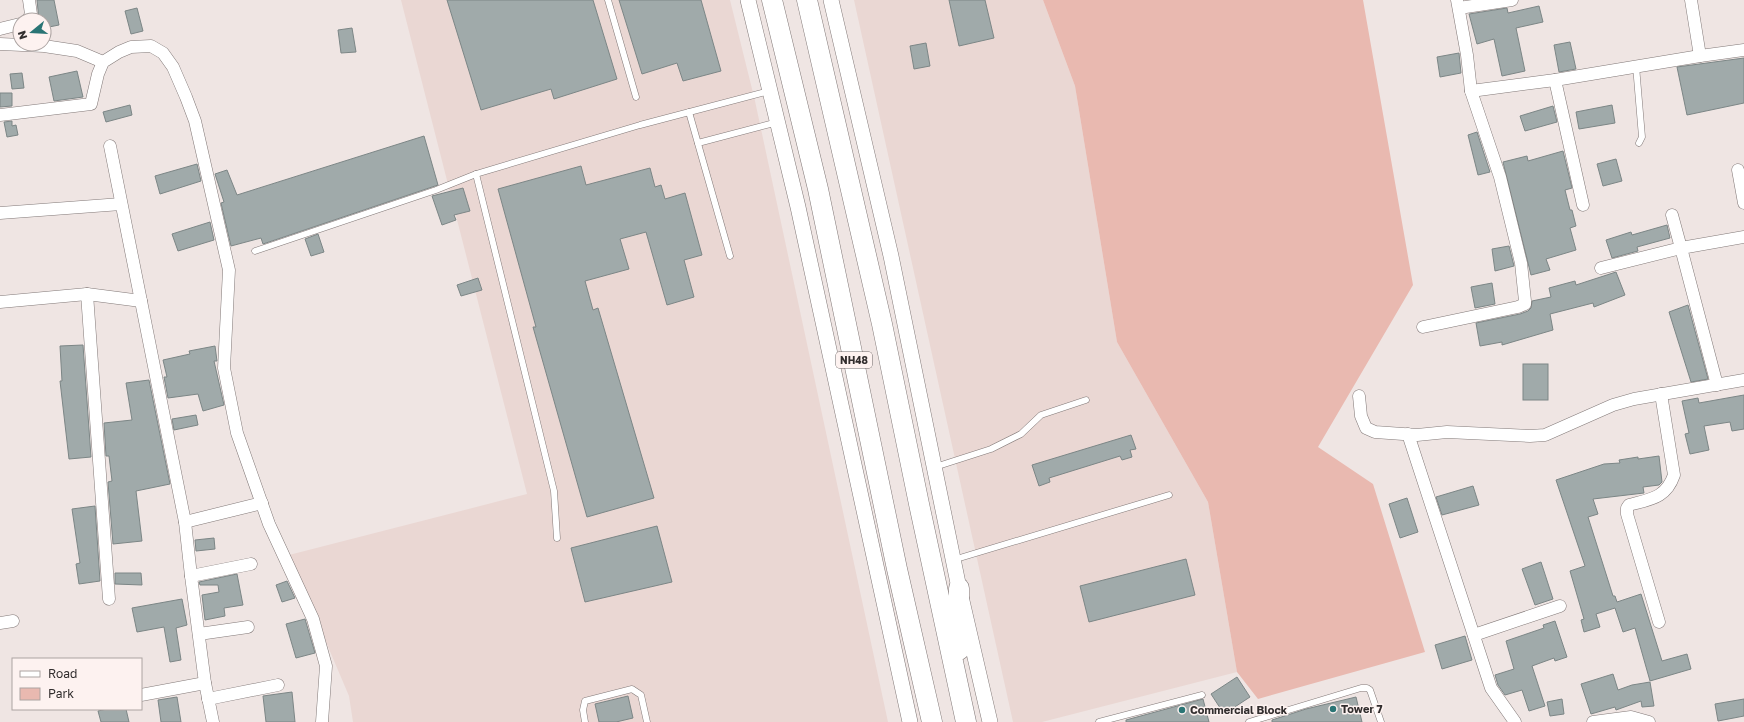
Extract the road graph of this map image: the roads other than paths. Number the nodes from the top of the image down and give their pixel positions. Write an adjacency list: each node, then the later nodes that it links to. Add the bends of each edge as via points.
1 (29, 0): 10 (street)
2 (608, 0): 21 (lane)
3 (748, 0): 19 (street)
4 (772, 0): 79 (highway, NH48, via 818,189 897,569)
5 (807, 0): 72 (highway, NH48, via 880,317)
6 (831, 0): 50 (street, via 891,256)
7 (1512, 0): 9 (street)
8 (1691, 0): 15 (street)
9 (1458, 4): 20 (street)
10 (31, 12)
11 (12, 26): 12 (street)
12 (0, 29)
13 (0, 44): 16 (street, via 77,51)
14 (1744, 50): 15 (street)
15 (1700, 56): 17 (street)
16 (103, 62): 23 (street, via 91,104); 52 (street, via 131,47 151,46 163,53 173,67 195,122 229,270 224,368 237,433)
17 (1636, 66): 18 (street); 26 (lane, via 1642,137)
18 (1555, 80): 20 (street); 32 (street)
19 (771, 90): 22 (lane); 24 (street)
20 (1471, 91): 43 (street, via 1500,177 1520,263 1525,304)
21 (636, 97)
22 (689, 112): 25 (lane); 29 (lane)
23 (0, 115)
24 (778, 122): 25 (lane); 78 (street)
25 (698, 143): 38 (lane)
26 (1639, 143)
27 (110, 146): 31 (street)
28 (1738, 170): 30 (street)
29 (476, 174): 37 (lane); 54 (lane, via 554,492)
30 (1744, 203)
31 (121, 204): 33 (street); 41 (street)
32 (1583, 206)
33 (0, 213)
34 (1672, 215): 36 (street)
35 (1744, 237): 36 (street)
36 (1681, 248): 39 (street); 45 (street)
37 (255, 251)
38 (730, 256)
39 (1601, 268)
40 (87, 294): 41 (street); 42 (street); 59 (street)
41 (141, 301): 53 (street)
42 (0, 302)
43 (1423, 327)
44 (1744, 380): 45 (street)
45 (1718, 385): 46 (street)
46 (1662, 394): 49 (street, via 1613,405 1546,435 1448,432); 62 (street, via 1674,475 1670,486 1660,496 1629,505 1627,508)
47 (1359, 396): 49 (street, via 1361,416 1366,428 1375,432)
48 (1086, 400): 50 (lane, via 1041,415 1021,434 991,449)
49 (1408, 434): 66 (street)
50 (934, 467): 55 (street)
51 (1169, 495): 55 (lane)
52 (262, 503): 53 (street); 75 (street, via 269,524 313,619 326,666)
53 (186, 522): 57 (street)
54 (557, 538)
55 (954, 560): 58 (street)
56 (251, 564): 57 (street)
57 (191, 576): 65 (street)
58 (960, 588): 72 (highway, via 959,655); 80 (street)
59 (109, 599)
60 (1560, 606): 66 (street)
61 (13, 621): 63 (street)
62 (1658, 622)
63 (0, 623)
64 (248, 627): 65 (street)
65 (199, 634): 67 (street)
66 (1474, 635): 73 (street, via 1491,688)
67 (206, 683): 69 (street); 71 (street)
68 (278, 685): 71 (street)
69 (142, 695)
70 (1202, 695): 81 (lane)
71 (208, 699): 74 (street)
72 (965, 714)
73 (1511, 719)
74 (213, 722)
75 (322, 722)
76 (585, 722): 77 (lane, via 585,701 632,689 641,696)
77 (647, 722)
78 (910, 722)
79 (932, 722)
80 (990, 722)
81 (1099, 722)
82 (1249, 722): 83 (lane, via 1361,688 1370,690)
83 (1381, 722)
84 (1593, 722): 85 (street, via 1630,717)
85 (1649, 722)

